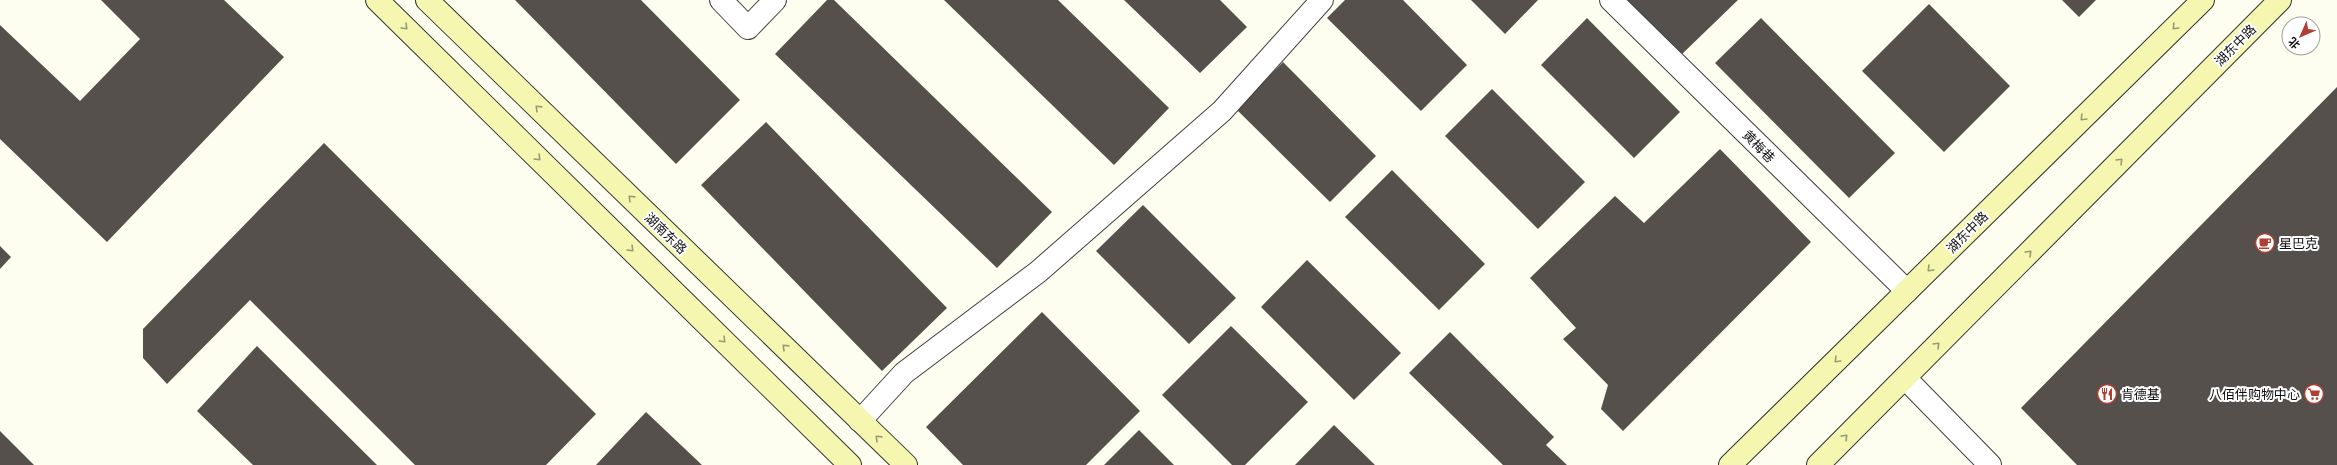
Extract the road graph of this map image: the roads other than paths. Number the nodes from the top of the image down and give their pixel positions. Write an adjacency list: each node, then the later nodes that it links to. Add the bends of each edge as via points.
1 (377, 0): 12 (main road, one-way to 12)
2 (427, 0): 11 (main road, 湖南东路, one-way to 2)
3 (721, 0): 4 (street, via 748,28)
4 (775, 0)
5 (1322, 0): 11 (street, via 1222,111 1038,272 904,373)
6 (1612, 0): 9 (street, 黄梅巷)
7 (2203, 0): 9 (main road, 湖东中路, one-way to 9)
8 (2280, 0): 10 (main road, 湖东中路, one-way to 8)
9 (1907, 291): 14 (main road, 湖东中路, one-way to 14)
10 (1905, 378): 15 (main road, 湖东中路, one-way to 10); 16 (street)
11 (860, 421): 13 (main road, 湖南东路, one-way to 11)
12 (850, 465)
13 (906, 465)
14 (1730, 465)
15 (1818, 465)
16 (1990, 465)

